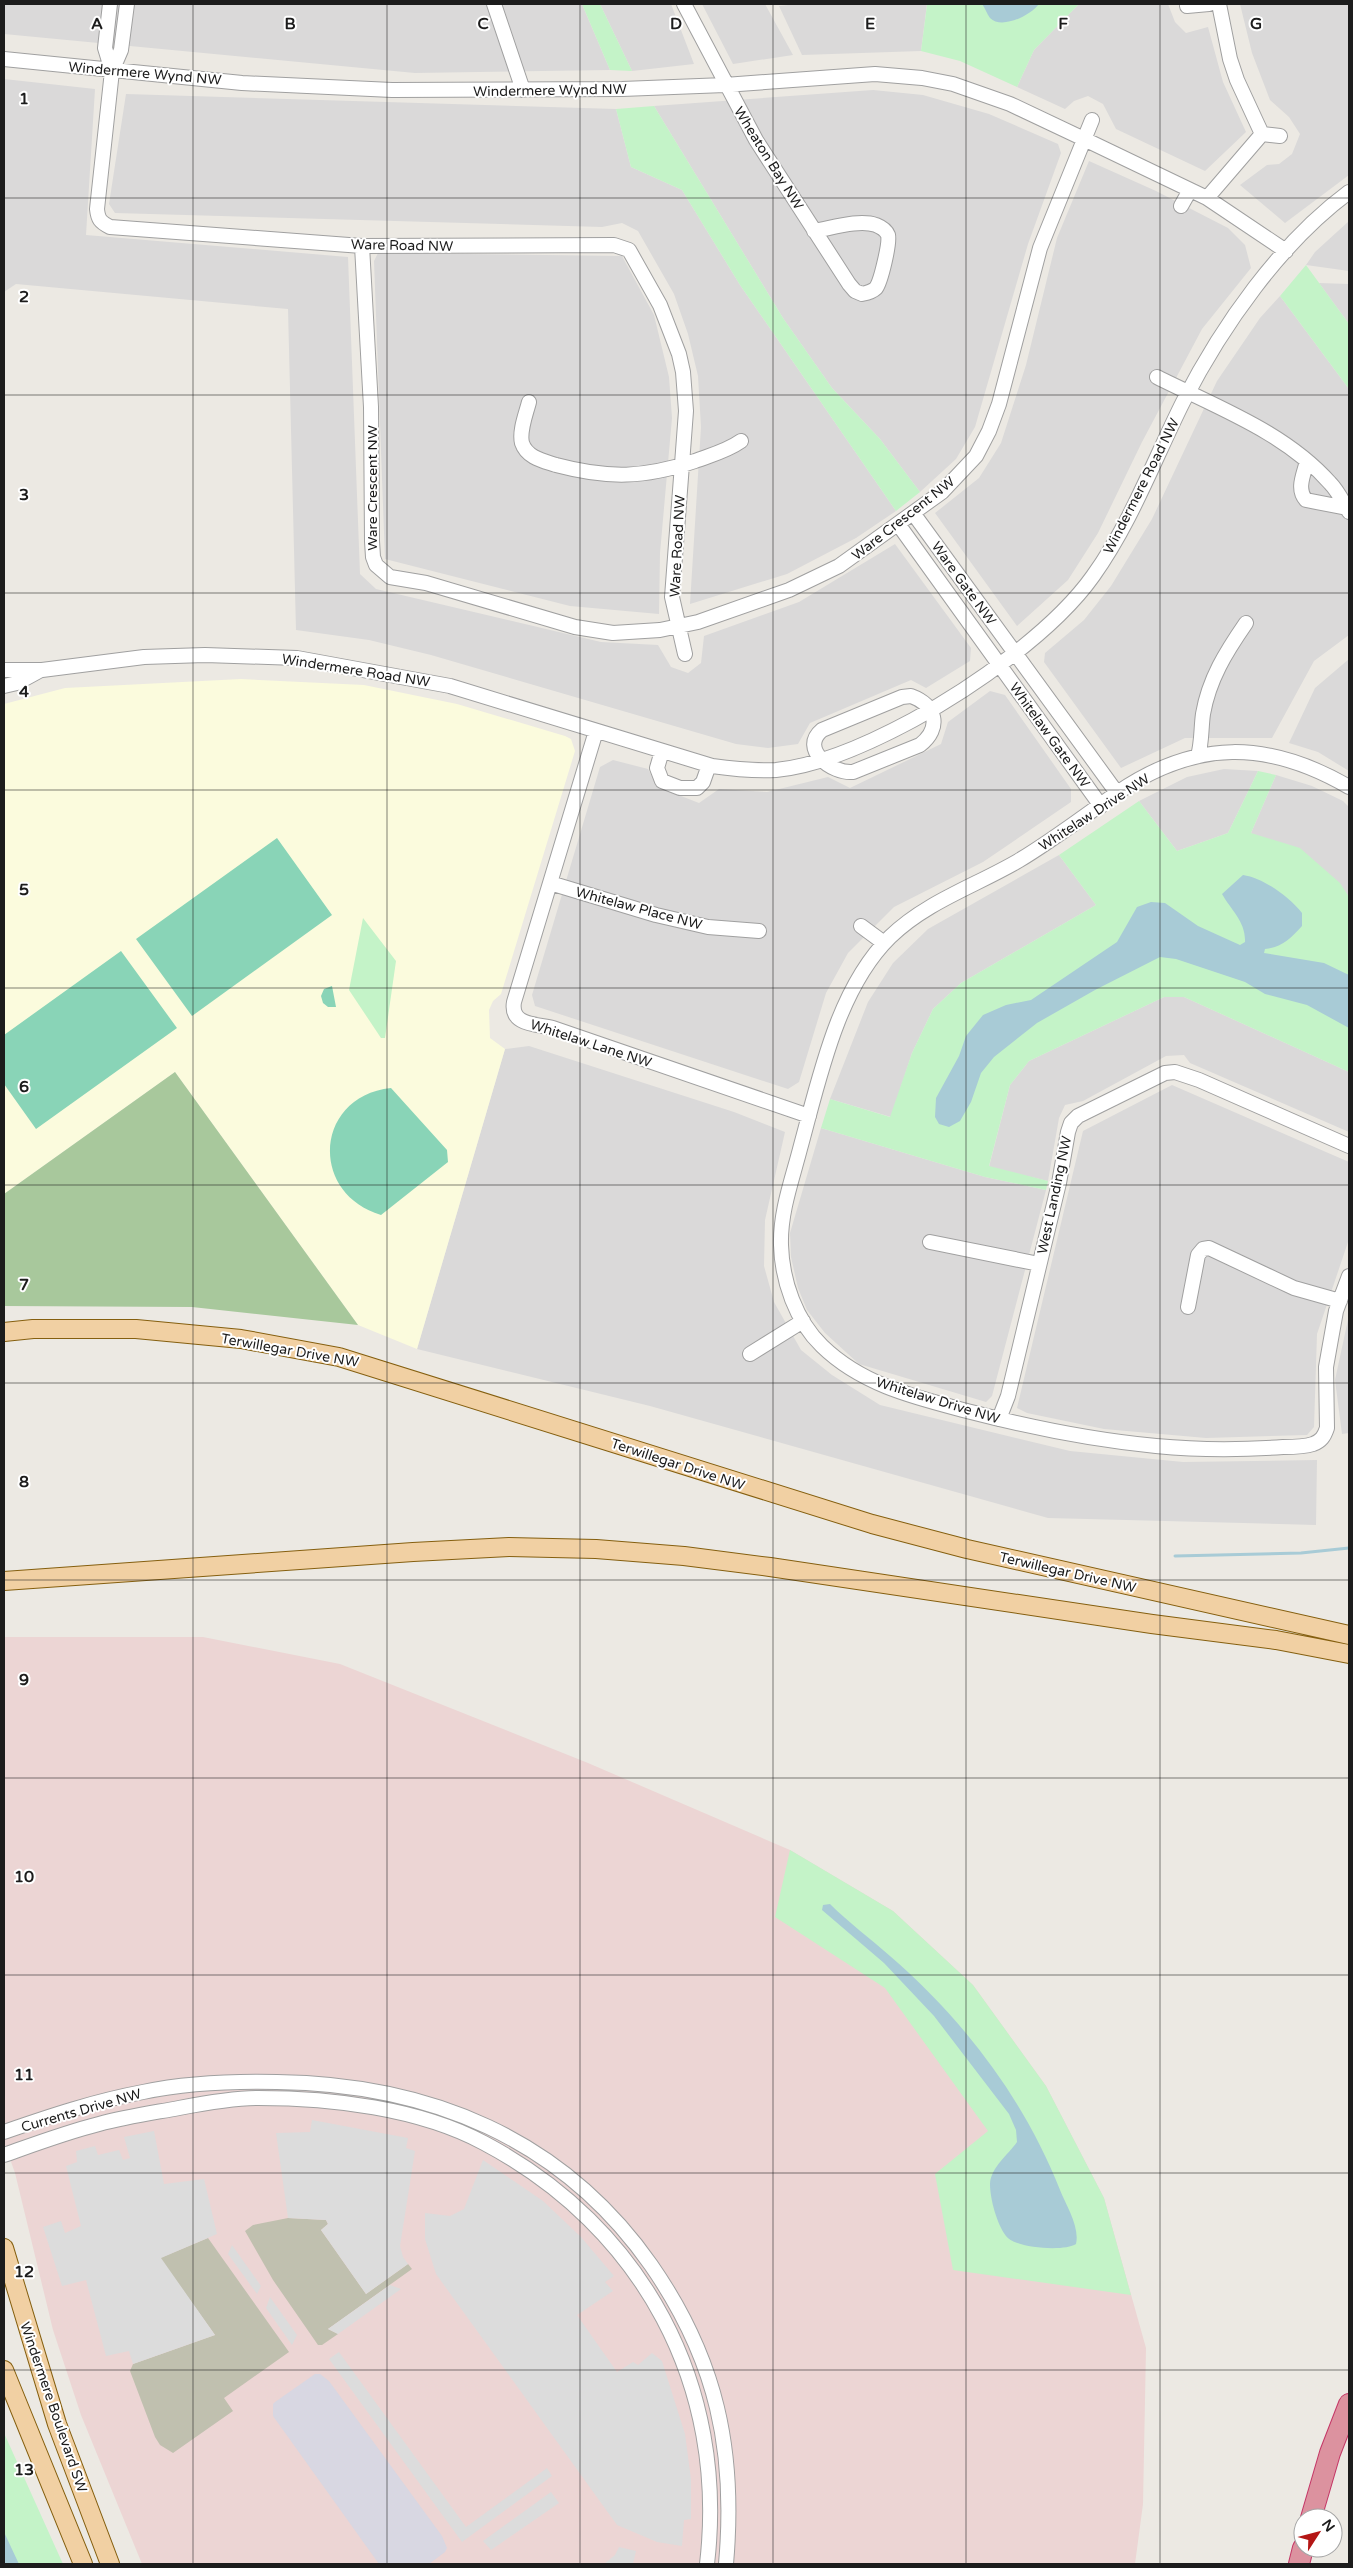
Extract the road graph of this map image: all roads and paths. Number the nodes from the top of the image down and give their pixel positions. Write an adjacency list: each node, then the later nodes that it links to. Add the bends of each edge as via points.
1 (110, 4): 9 (street, via 105,48)
2 (127, 4): 9 (street, via 121,50)
3 (494, 4): 11 (street)
4 (684, 4): 10 (street, Wheaton Bay NW)
5 (1209, 4): 7 (street)
6 (1219, 4): 13 (street, via 1230,59)
7 (1187, 6)
8 (4, 59): 9 (street, Windermere Wynd NW)
9 (112, 71): 11 (street, Windermere Wynd NW, via 316,88); 21 (street, Ware Road NW, via 97,208 102,223 110,227)
10 (725, 86): 11 (street, Windermere Wynd NW); 15 (street, Windermere Wynd NW, via 875,74 922,78 953,84 1010,104); 20 (street, Wheaton Bay NW)
11 (523, 90)
12 (1092, 120): 15 (street)
13 (1262, 134): 14 (street); 18 (street)
14 (1280, 136)
15 (1084, 139): 16 (street, Windermere Wynd NW); 30 (street, Ware Crescent NW, via 1040,248 990,431 976,456 955,480)
16 (1190, 190): 18 (street, Windermere Wynd NW); 19 (street)
17 (1349, 192): 22 (street, Windermere Road NW)
18 (1207, 198): 22 (street, Windermere Wynd NW)
19 (1181, 206)
20 (814, 231): 20 (street, Wheaton Bay NW, via 855,291 862,294 875,289 888,243 888,234 883,229 869,224)
21 (362, 246): 28 (street, Ware Road NW, via 614,245 628,250 660,306 680,358 686,411); 33 (street, Ware Crescent NW, via 372,407 372,541 376,565 390,577 426,583 594,631 636,633)
22 (1286, 251): 24 (street, Windermere Road NW, via 1216,344)
23 (1157, 377): 24 (street)
24 (1188, 393): 27 (street, via 1273,436); 34 (street, Windermere Road NW, via 1117,539 1093,576 1054,620)
25 (529, 402): 28 (street, via 522,442 526,450 540,460 576,470 618,476 649,474)
26 (741, 441): 28 (street, via 724,451)
27 (1307, 461): 29 (street, via 1331,484); 29 (street, via 1301,495 1306,500)
28 (682, 465): 33 (street, Ware Road NW, via 672,597)
29 (1348, 510)
30 (913, 514): 31 (street, Ware Crescent NW); 34 (street, Ware Gate NW)
31 (898, 524): 33 (street, Ware Crescent NW, via 822,576 779,594); 36 (street, Ware Gate NW)
32 (1246, 623): 43 (street, via 1224,653 1211,683)
33 (678, 627): 35 (street)
34 (1015, 653): 36 (street, Windermere Road NW); 47 (street, Whitelaw Gate NW)
35 (685, 654)
36 (999, 664): 40 (street, Windermere Road NW); 48 (street, Whitelaw Gate NW)
37 (4, 670): 38 (street, Windermere Road NW)
38 (42, 670): 39 (street, Windermere Road NW); 41 (street, Windermere Road NW, via 144,657 297,658 450,686)
39 (4, 686)
40 (930, 711): 44 (street, Windermere Road NW, via 891,732); 44 (street, via 934,724 929,738 893,757 843,773); 44 (street, via 919,699 902,697 822,730 813,742)
41 (596, 731): 42 (street, Windermere Road NW); 49 (street, Whitelaw Lane NW)
42 (662, 751): 45 (street, Windermere Road NW); 45 (street, via 657,768 662,781 680,788 697,788 703,782)
43 (1198, 756): 46 (street, Whitelaw Drive NW, via 1223,752 1283,756); 47 (street, Whitelaw Drive NW, via 1149,775)
44 (821, 759): 45 (street, Windermere Road NW, via 778,770)
45 (708, 765)
46 (1349, 785)
47 (1118, 793): 48 (street, Whitelaw Drive NW)
48 (1101, 806): 52 (street, Whitelaw Drive NW, via 1063,834 1014,863 916,915)
49 (550, 882): 51 (street, Whitelaw Place NW, via 665,917 708,927); 53 (street, Whitelaw Lane NW, via 514,1002 512,1010 515,1016 521,1021 552,1028)
50 (861, 926): 52 (street)
51 (759, 932)
52 (884, 943): 53 (street, Whitelaw Drive NW, via 855,984 838,1021)
53 (809, 1116): 61 (street, Whitelaw Drive NW, via 788,1194 781,1246 785,1281)
54 (1349, 1146): 56 (street, West Landing NW, via 1199,1080 1175,1072 1165,1073 1078,1116 1071,1123)
55 (930, 1242): 56 (street)
56 (1039, 1264): 65 (street, West Landing NW, via 1008,1396)
57 (1349, 1276): 58 (street)
58 (1340, 1301): 59 (street, via 1294,1288 1209,1248 1198,1255); 65 (street, Whitelaw Drive NW, via 1326,1367 1326,1432 1317,1443 1253,1449 1176,1448 1110,1442)
59 (1188, 1307)
60 (4, 1320): 62 (main road)
61 (803, 1320): 64 (street); 65 (street, Whitelaw Drive NW, via 819,1344 849,1370 886,1388)
62 (33, 1329): 63 (main road, Terwillegar Drive NW); 67 (main road, Terwillegar Drive NW, via 136,1329 242,1339 339,1357 872,1524 1015,1560)
63 (4, 1332)
64 (750, 1354)
65 (998, 1419)
66 (4, 1581): 68 (main road, via 413,1552 509,1547 596,1549 780,1568 1276,1640)
67 (1349, 1634)
68 (1349, 1654)
69 (4, 2132): 80 (street, Currents Drive NW, via 145,2091 213,2084 308,2082 411,2098 495,2129 543,2156 582,2186 633,2239 687,2326 723,2426 729,2479)
70 (4, 2155): 79 (street, Currents Drive NW, via 101,2123 214,2102 255,2098 302,2099 395,2112 440,2124 483,2142 543,2179 580,2210 614,2245 658,2307 680,2352 703,2425 710,2475)
71 (4, 2248): 73 (main road, Windermere Boulevard SW)
72 (4, 2283): 73 (main road, via 8,2295)
73 (22, 2311): 78 (main road, Windermere Boulevard SW, via 57,2424)
74 (4, 2370): 77 (main road, Windermere Boulevard SW)
75 (1349, 2404): 76 (highway)
76 (1314, 2508)
77 (83, 2564)
78 (110, 2564)
79 (707, 2564)
80 (726, 2564)

